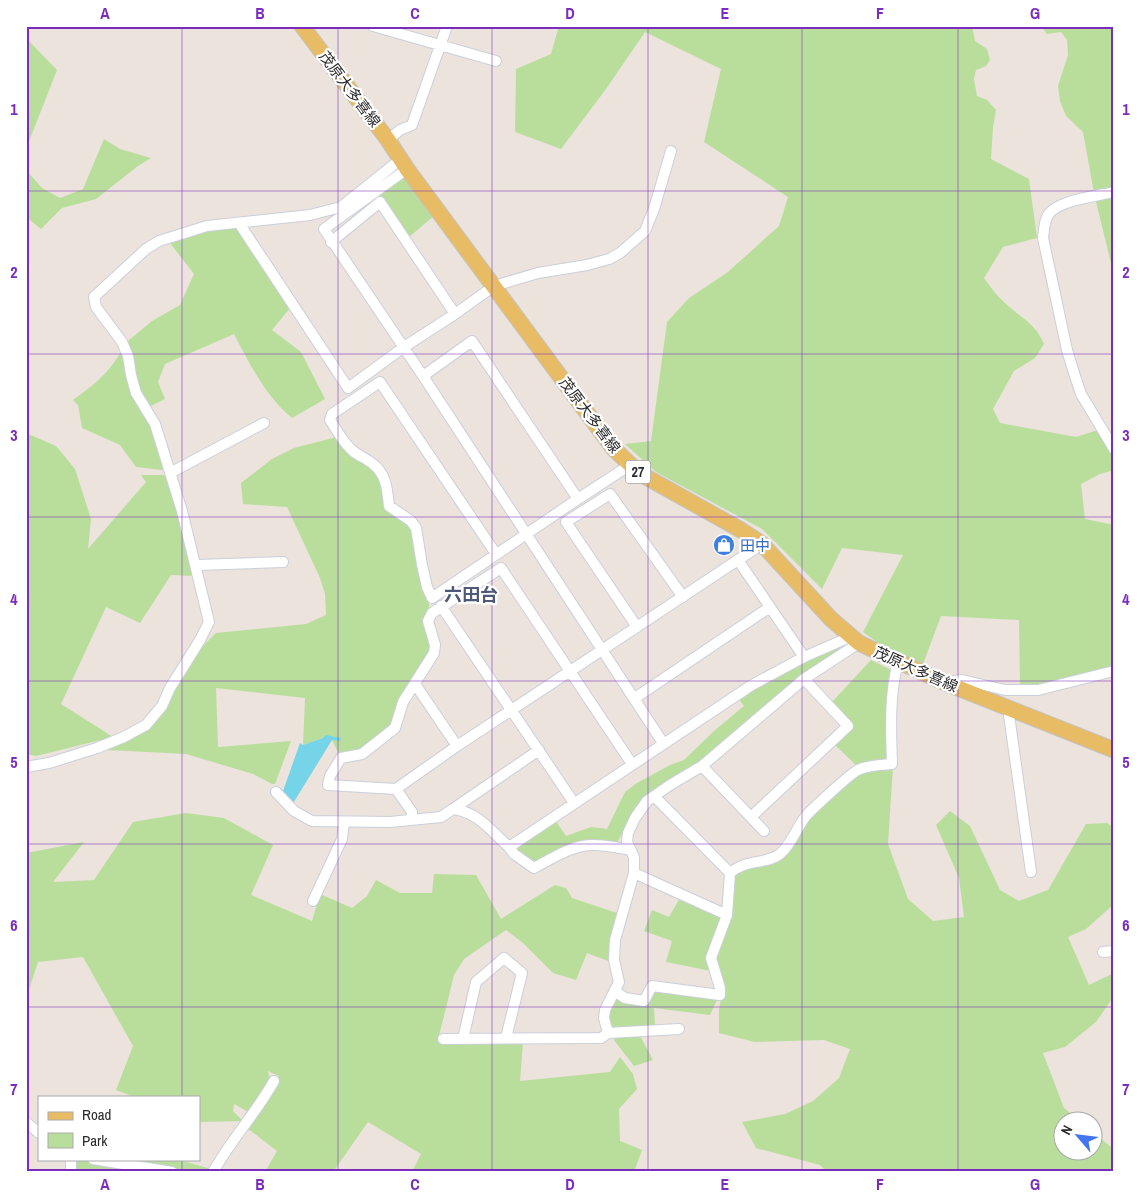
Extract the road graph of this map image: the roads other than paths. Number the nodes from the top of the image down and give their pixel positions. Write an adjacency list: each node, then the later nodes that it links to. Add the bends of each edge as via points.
1 (302, 26): 6 (main road, 茂原大多喜線 / 27)
2 (373, 26): 4 (street)
3 (447, 26): 4 (street)
4 (440, 44): 5 (street); 6 (street, via 412,125)
5 (496, 61)
6 (388, 140): 8 (main road, 茂原大多喜線 / 27)
7 (671, 151): 12 (street, via 645,231 620,253 587,265 538,273)
8 (404, 164): 10 (street, via 341,207 310,215); 11 (street, via 324,229); 12 (main road, 茂原大多喜線 / 27)
9 (1114, 192): 17 (street, via 1059,206 1048,215 1043,238 1067,350 1081,394)
10 (239, 222): 14 (street, via 348,388); 19 (street, via 208,226 159,242 146,249 94,297 96,307 122,342 136,393 155,424)
11 (331, 242): 13 (street, via 380,202); 14 (street)
12 (494, 286): 13 (street); 18 (main road, 茂原大多喜線 / 27, via 613,448)
13 (455, 314): 14 (street)
14 (404, 347): 15 (street)
15 (423, 376): 20 (street, via 472,341); 21 (street)
16 (264, 423): 19 (street)
17 (1114, 450)
18 (630, 465): 20 (street); 22 (main road, 茂原大多喜線 / 27)
19 (170, 473): 26 (street)
20 (578, 499): 21 (street)
21 (526, 534): 23 (street); 32 (street)
22 (762, 544): 24 (street); 31 (main road, 茂原大多喜線 / 27)
23 (496, 554): 23 (street, via 432,598 416,528 389,506 387,483 383,476 374,464 346,443 330,416 380,382)
24 (738, 560): 27 (street); 29 (street)
25 (284, 562): 26 (street)
26 (196, 565): 49 (street, via 209,622 155,716 146,725 97,748)
27 (683, 597): 30 (street); 30 (street, via 610,494 566,522)
28 (441, 606): 36 (street, via 501,568); 39 (street, via 428,621 435,645 434,654); 42 (street)
29 (770, 607): 33 (street); 40 (street)
30 (637, 627): 32 (street)
31 (854, 640): 33 (street); 34 (main road, 茂原大多喜線 / 27); 37 (street)
32 (603, 650): 36 (street); 40 (street)
33 (804, 657): 43 (street, via 752,685)
34 (898, 662): 38 (main road, 茂原大多喜線 / 27); 63 (street, via 890,709 892,764 856,770 806,816 780,853 745,864)
35 (1114, 671): 38 (street, via 1031,690 1005,690 962,680)
36 (570, 672): 42 (street); 47 (street)
37 (804, 679): 48 (street); 55 (street, via 848,726)
38 (943, 682): 41 (main road, 茂原大多喜線 / 27)
39 (415, 684): 44 (street); 50 (street, via 403,702 395,728 362,754 341,758 328,785)
40 (635, 698): 43 (street)
41 (1008, 708): 46 (main road, 茂原大多喜線 / 27); 61 (street)
42 (512, 710): 44 (street); 45 (street)
43 (664, 743): 47 (street)
44 (457, 746): 50 (street)
45 (539, 750): 53 (street); 54 (street)
46 (1114, 750)
47 (632, 764): 53 (street)
48 (702, 766): 52 (street); 55 (street)
49 (26, 767)
50 (396, 789): 56 (street, via 412,812)
51 (276, 792): 57 (street, via 294,811 312,821)
52 (655, 797): 60 (street, via 647,801 635,818 626,842); 63 (street)
53 (574, 802): 59 (street)
54 (453, 809): 56 (street, via 441,817); 59 (street, via 476,816)
55 (750, 817): 58 (street)
56 (411, 820): 57 (street)
57 (344, 822): 64 (street, via 342,839)
58 (764, 832)
59 (509, 847): 60 (street, via 534,868 579,846)
60 (630, 850): 62 (street, via 634,857)
61 (1031, 872)
62 (634, 873): 65 (street); 66 (street, via 616,940 614,960 619,982)
63 (730, 873): 65 (street)
64 (313, 901)
65 (727, 915): 66 (street, via 711,958 720,995 652,986 644,1002 625,998)
66 (616, 992): 68 (street, via 610,999 604,1018)
67 (679, 1029): 68 (street)
68 (608, 1033): 69 (street, via 601,1038)
69 (506, 1038): 71 (street); 71 (street, via 522,973 504,958 476,982)
70 (443, 1039): 71 (street)
71 (463, 1039)
72 (274, 1081): 77 (street)
73 (26, 1122): 74 (street)
74 (38, 1132)
75 (99, 1160): 76 (street)
76 (172, 1172)
77 (214, 1172)

